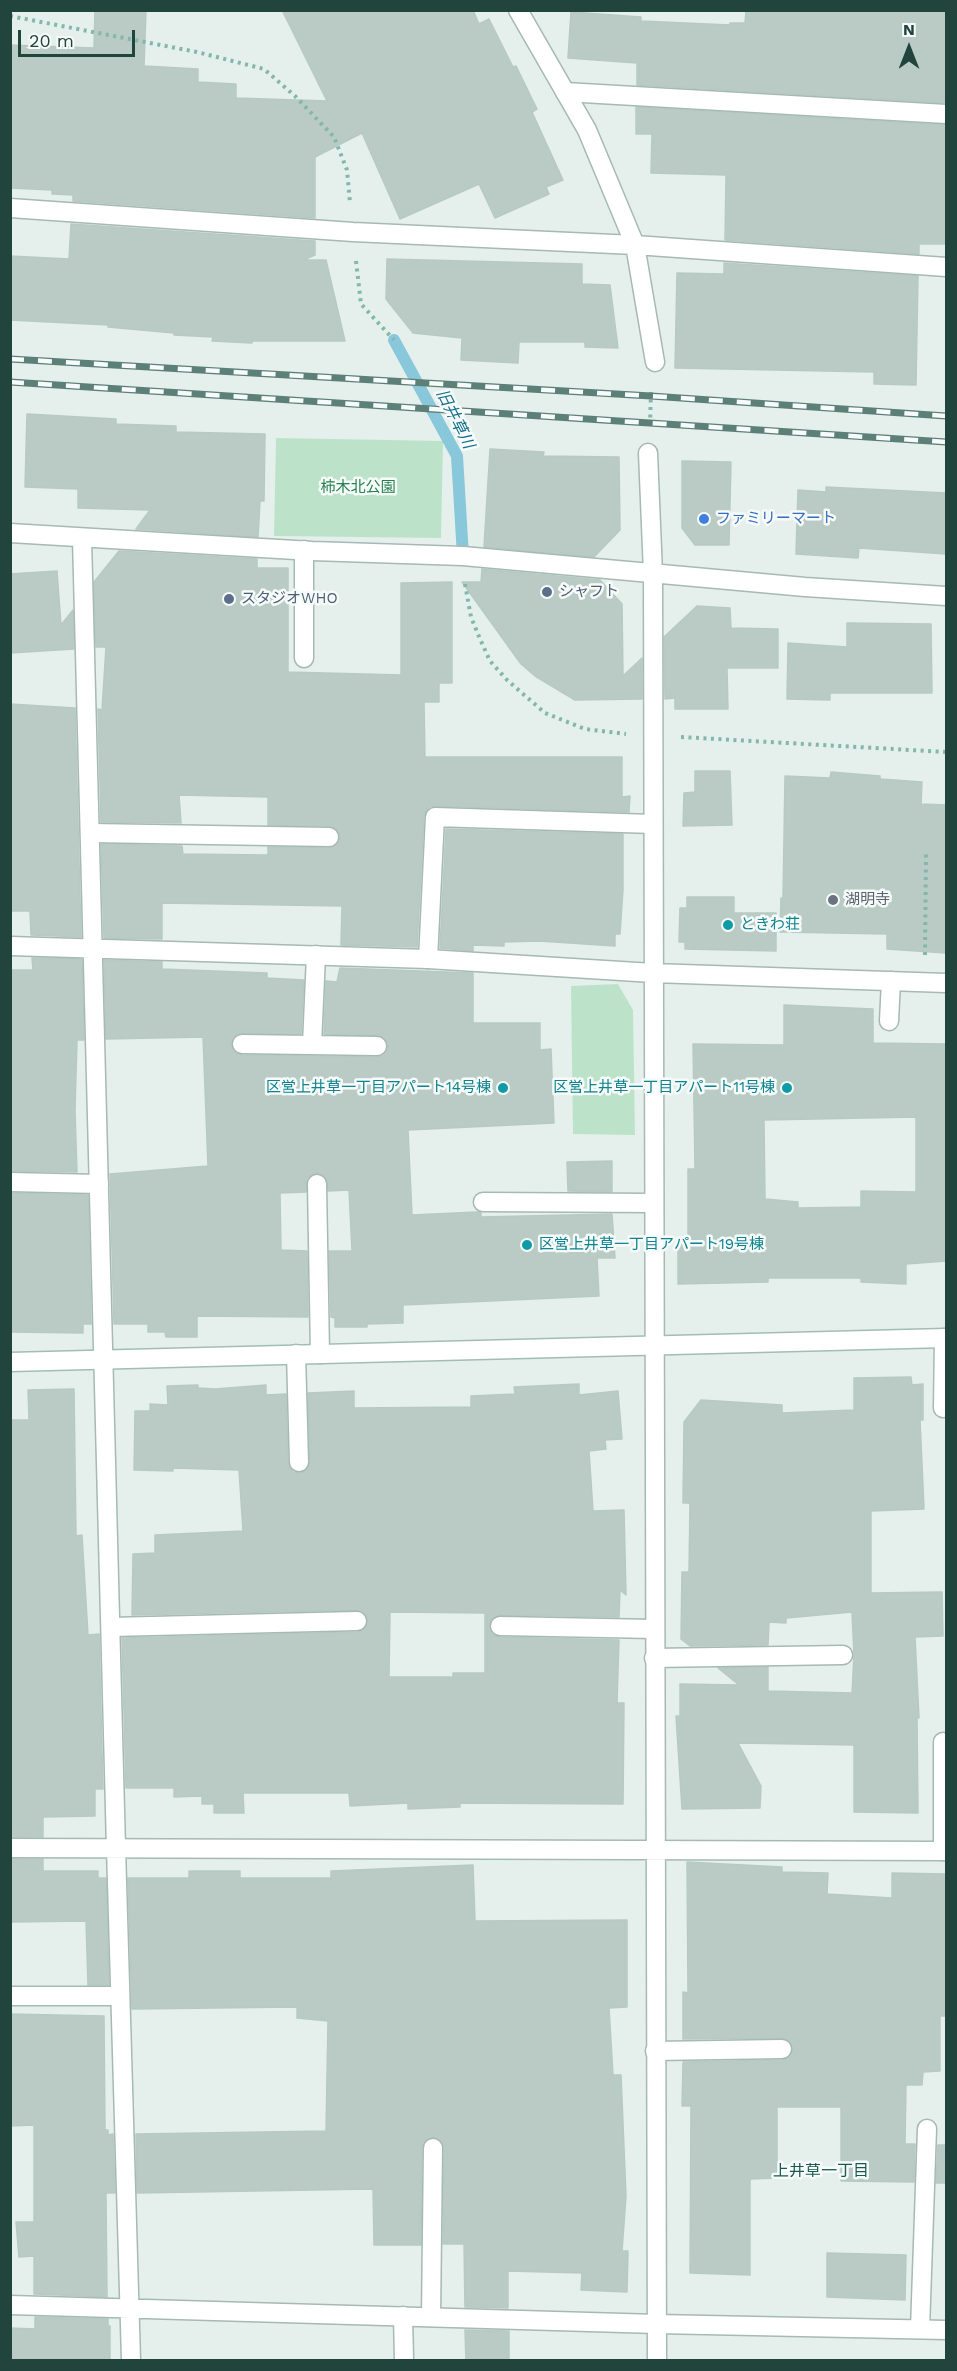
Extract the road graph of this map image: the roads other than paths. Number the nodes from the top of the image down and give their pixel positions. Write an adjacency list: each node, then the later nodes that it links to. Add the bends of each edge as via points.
1 (518, 10): 2 (street)
2 (565, 92): 3 (street); 5 (street, via 587,130)
3 (946, 114)
4 (10, 208): 5 (street, via 353,232)
5 (634, 245): 6 (street); 7 (street)
6 (946, 267)
7 (655, 362)
8 (648, 453): 12 (street)
9 (10, 533): 10 (street)
10 (82, 538): 11 (street); 16 (street)
11 (304, 550): 12 (street, via 463,556); 14 (street)
12 (652, 573): 13 (street); 15 (street)
13 (946, 596)
14 (304, 658)
15 (652, 824): 21 (street, via 435,817); 22 (street)
16 (91, 833): 17 (street); 19 (street)
17 (329, 837)
18 (10, 946): 19 (street)
19 (93, 950): 20 (street); 30 (street)
20 (316, 955): 21 (street); 27 (street)
21 (428, 958): 22 (street)
22 (652, 973): 23 (street); 33 (street)
23 (891, 981): 24 (street); 25 (street)
24 (946, 983)
25 (890, 1021)
26 (242, 1044): 27 (street)
27 (312, 1045): 28 (street)
28 (377, 1046)
29 (10, 1182): 30 (street)
30 (99, 1184): 38 (street)
31 (317, 1184): 37 (street)
32 (483, 1202): 33 (street)
33 (653, 1203): 35 (street)
34 (945, 1338): 35 (street); 40 (street)
35 (654, 1344): 37 (street); 45 (street)
36 (296, 1354): 37 (street); 38 (street); 41 (street)
37 (320, 1354)
38 (104, 1359): 39 (street); 44 (street)
39 (10, 1362)
40 (944, 1408)
41 (299, 1462)
42 (357, 1621): 44 (street)
43 (500, 1626): 45 (street)
44 (111, 1627): 50 (street)
45 (654, 1629): 47 (street)
46 (843, 1655): 47 (street)
47 (654, 1658): 51 (street)
48 (944, 1742): 52 (street)
49 (10, 1848): 50 (street)
50 (116, 1848): 51 (street); 54 (street)
51 (654, 1850): 52 (street); 56 (street)
52 (945, 1851)
53 (10, 1996): 54 (street)
54 (120, 1996): 60 (street)
55 (782, 2049): 56 (street)
56 (655, 2051): 63 (street)
57 (927, 2129): 64 (street)
58 (433, 2148): 62 (street)
59 (10, 2305): 60 (street)
60 (130, 2308): 61 (street); 66 (street)
61 (403, 2316): 62 (street); 67 (street)
62 (431, 2318): 63 (street)
63 (657, 2324): 64 (street); 68 (street)
64 (920, 2329): 65 (street)
65 (946, 2330)
66 (131, 2361)
67 (404, 2361)
68 (657, 2361)

